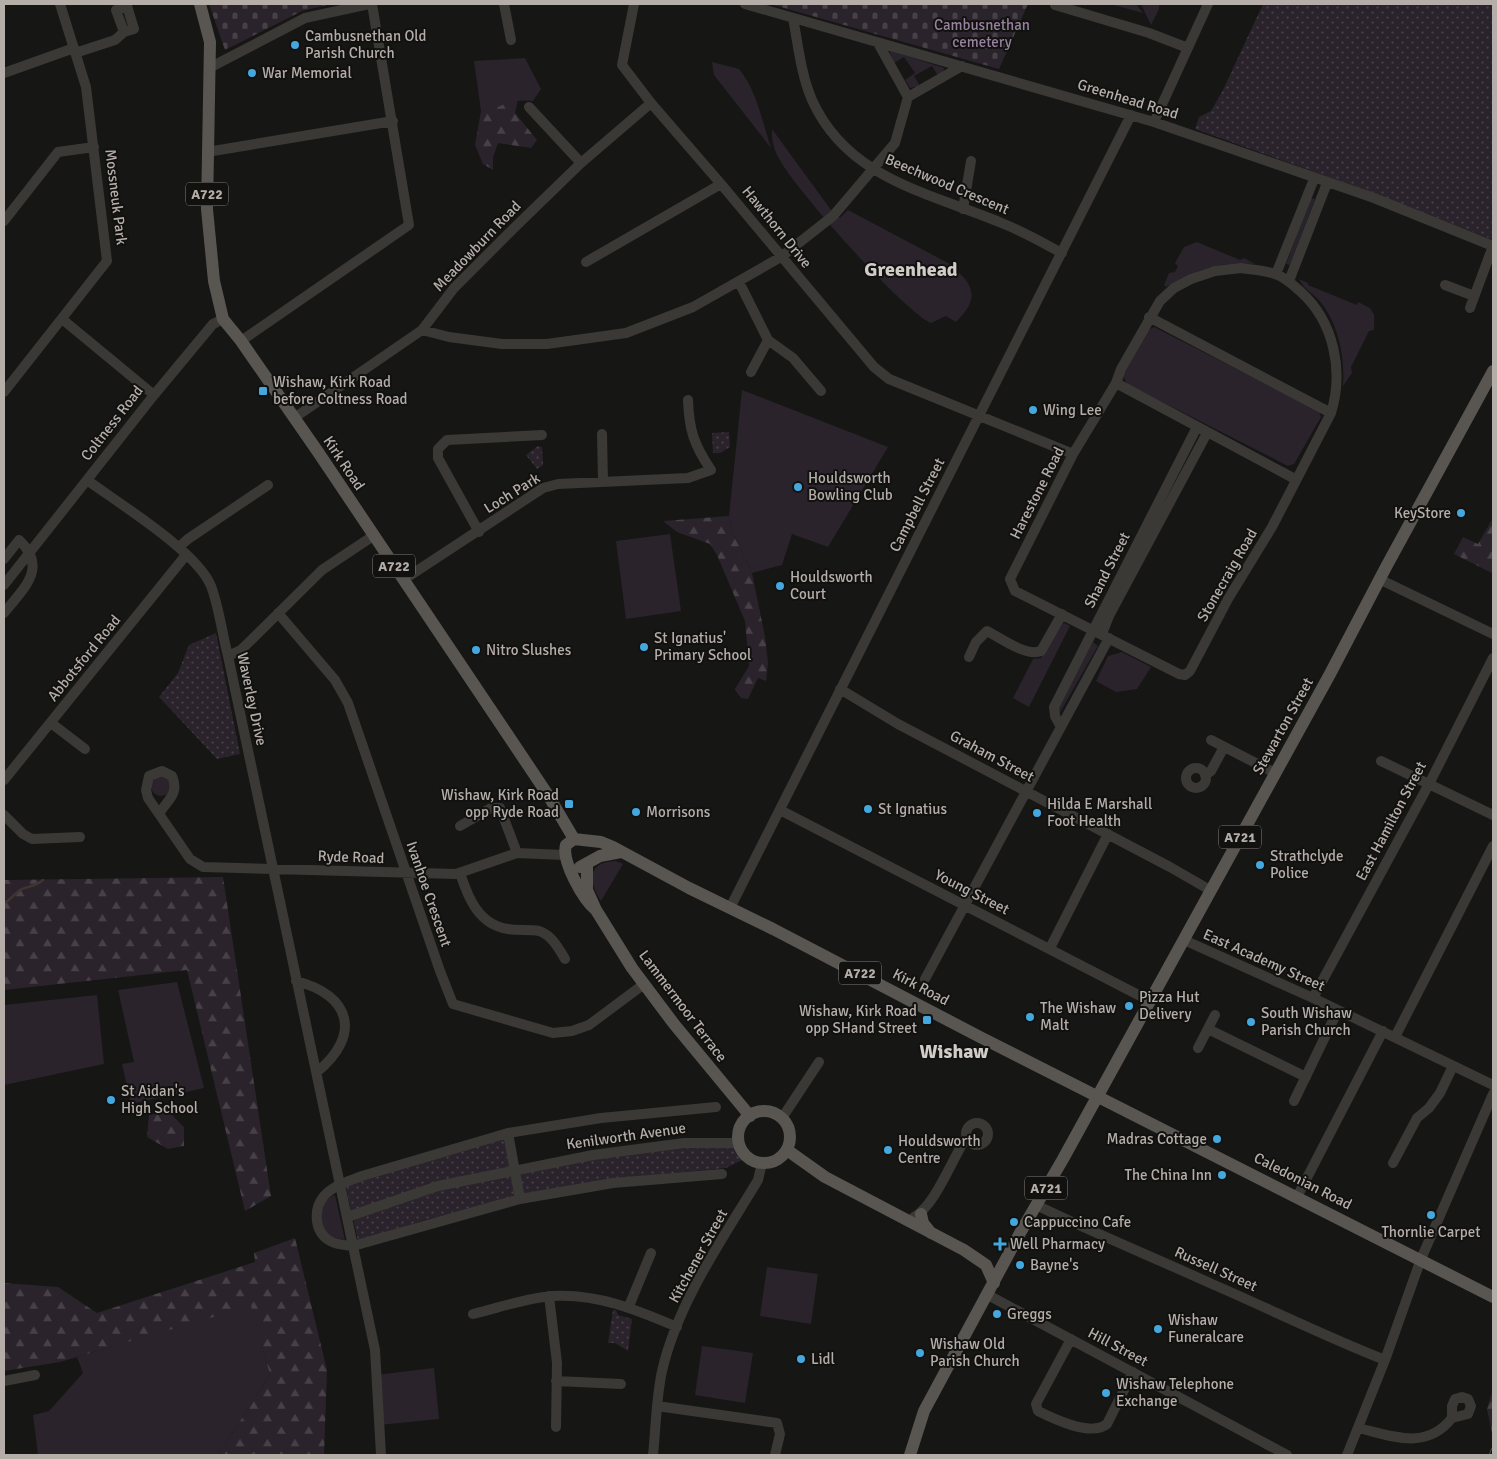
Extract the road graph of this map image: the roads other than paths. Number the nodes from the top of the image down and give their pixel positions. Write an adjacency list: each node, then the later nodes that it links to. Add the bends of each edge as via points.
1 (60, 4): 14 (street, Mossneuk Park)
2 (200, 4): 16 (main road, A722, via 210,42)
3 (370, 4): 16 (street, via 305,18); 22 (street)
4 (504, 4): 11 (street)
5 (634, 4): 19 (street, Hawthorn Drive, via 622,64)
6 (745, 4): 9 (street, Greenhead Road)
7 (1208, 4): 13 (street)
8 (1055, 5): 13 (street)
9 (793, 18): 12 (street, Greenhead Road); 28 (street, Beechwood Crescent, via 812,99 839,142)
10 (124, 32): 14 (street, via 115,40)
11 (511, 40)
12 (878, 43): 15 (street, Greenhead Road); 18 (street)
13 (1188, 48): 23 (street)
14 (75, 51): 17 (street); 24 (street, Mossneuk Park, via 86,87)
15 (962, 66): 18 (street); 21 (street, Greenhead Road)
16 (210, 67): 25 (main road, Kirk Road / A722)
17 (4, 73)
18 (908, 97): 28 (street, via 899,135)
19 (651, 103): 27 (street, Meadowburn Road); 31 (street, Hawthorn Drive)
20 (530, 108): 27 (street)
21 (1132, 115): 23 (street, Greenhead Road); 35 (street, Campbell Street)
22 (393, 121): 25 (street); 49 (street, via 409,225)
23 (1154, 122): 29 (street, Greenhead Road)
24 (94, 147): 33 (street, via 58,152); 45 (street, Mossneuk Park, via 107,261)
25 (207, 152): 46 (main road, Kirk Road / A722, via 209,239)
26 (970, 161): 32 (street)
27 (581, 164): 47 (street, Meadowburn Road, via 454,288)
28 (874, 170): 32 (street, Beechwood Crescent); 36 (street, via 833,216)
29 (1314, 179): 30 (street, Greenhead Road); 38 (street)
30 (1327, 183): 34 (street, Greenhead Road, via 1374,198); 39 (street)
31 (722, 184): 36 (street, Hawthorn Drive); 37 (street)
32 (963, 209): 35 (street, Beechwood Crescent, via 1005,224)
33 (4, 221)
34 (1493, 246): 42 (street)
35 (1062, 253): 58 (street, Campbell Street)
36 (781, 257): 40 (street); 58 (street, Hawthorn Drive, via 874,367 889,379)
37 (586, 262)
38 (1276, 274): 39 (street, Harestone Road); 44 (street, Harestone Road, via 1241,268 1215,271 1174,288)
39 (1289, 281): 57 (street, Stonecraig Road, via 1321,313 1332,337 1336,398)
40 (739, 282): 47 (street, via 658,322 626,333 600,337 548,344 502,344); 48 (street)
41 (1445, 285): 42 (street)
42 (1474, 296): 43 (street)
43 (1470, 308)
44 (1149, 317): 52 (street, Harestone Road); 57 (street)
45 (62, 319): 54 (street, Mossneuk Park); 55 (street)
46 (223, 319): 49 (main road, Kirk Road / A722); 55 (street, Coltness Road, via 213,324)
47 (422, 330): 59 (street, Meadowburn Road)
48 (768, 340): 51 (street); 53 (street, via 793,358)
49 (241, 341): 59 (main road, Kirk Road / A722)
50 (1493, 371): 73 (main road, Stewarton Street / A721)
51 (751, 372)
52 (1116, 383): 60 (street); 63 (street, Harestone Road)
53 (821, 390)
54 (4, 392)
55 (154, 395): 65 (street, Coltness Road)
56 (688, 400): 66 (street, Loch Park, via 690,432 710,470 688,478)
57 (1331, 413): 64 (street, Stonecraig Road)
58 (979, 416): 63 (street, Hawthorn Drive); 84 (street, Campbell Street)
59 (294, 418): 69 (main road, Kirk Road / A722)
60 (1202, 430): 64 (street); 79 (street, Shand Street)
61 (602, 434): 66 (street)
62 (542, 435): 68 (street, via 447,440 438,449 438,458)
63 (1073, 454): 78 (street, Harestone Road, via 1010,579 1015,591)
64 (1295, 479): 79 (street, Stonecraig Road, via 1272,527 1185,675)
65 (87, 480): 70 (street, Waverley Drive); 71 (street, Coltness Road)
66 (602, 481): 68 (street, Loch Park, via 543,488)
67 (268, 485): 70 (street, Abbotsford Road, via 188,539)
68 (479, 532): 74 (street, Loch Park)
69 (373, 536): 74 (main road, Kirk Road / A722); 77 (street, via 322,570)
70 (182, 551): 81 (street, Waverley Drive, via 201,569 211,586); 85 (street, Abbotsford Road)
71 (30, 552): 72 (street, via 19,540); 75 (street, Coltness Road); 76 (street, via 34,568 31,578)
72 (4, 560)
73 (1379, 578): 80 (street); 91 (main road, Stewarton Street / A721)
74 (404, 580): 103 (main road, Kirk Road / A722)
75 (4, 585)
76 (4, 613)
77 (278, 613): 81 (street, via 241,650); 111 (street, Ivanhoe Crescent, via 343,693)
78 (1062, 614): 79 (street, Harestone Road); 82 (street, via 1041,651 1028,652 987,631 976,642)
79 (1101, 634): 86 (street, Shand Street); 86 (street, Shand Street, via 1054,707)
80 (1493, 634)
81 (228, 656): 109 (street, Waverley Drive)
82 (969, 657)
83 (1493, 658): 94 (street, East Hamilton Street)
84 (840, 689): 95 (street, Graham Street, via 898,724); 96 (street, Campbell Street)
85 (51, 723): 89 (street); 93 (street, Abbotsford Road)
86 (1061, 727): 95 (street, Shand Street)
87 (1211, 740): 88 (street)
88 (1224, 747): 91 (street); 92 (street)
89 (85, 750)
90 (1380, 761): 94 (street)
91 (1275, 773): 112 (main road, Stewarton Street / A721)
92 (1206, 775)
93 (4, 780)
94 (1429, 784): 99 (street); 122 (street, East Hamilton Street)
95 (1026, 790): 101 (street, Graham Street); 113 (street, Shand Street)
96 (780, 810): 113 (street, Young Street); 114 (street, Campbell Street)
97 (4, 814): 102 (street, via 32,840)
98 (159, 814): 109 (street, Ryde Road, via 190,859 203,867)
99 (1493, 815)
100 (460, 826): 105 (street, via 491,808 500,808)
101 (1108, 834): 112 (street, Graham Street); 117 (street)
102 (80, 837)
103 (579, 839): 106 (main road, Kirk Road / A722, via 601,842); 107 (main road, via 566,845); 108 (main road, Kirk Road / A722, via 593,850)
104 (1493, 846): 128 (street)
105 (517, 852): 107 (street, Ryde Road); 110 (street, Ryde Road)
106 (621, 852): 108 (main road); 114 (main road, Kirk Road / A722)
107 (567, 859): 108 (main road, via 576,867); 115 (main road, Lammermoor Terrace, via 581,894)
108 (589, 862): 115 (main road, Lammermoor Terrace, via 587,890)
109 (273, 869): 111 (street, Ryde Road); 120 (street, Waverley Drive)
110 (460, 873): 111 (street, Ryde Road); 118 (street, via 476,911 494,926 540,931 553,940)
111 (407, 874): 121 (street, Ivanhoe Crescent, via 453,1004 554,1032 572,1031 589,1025)
112 (1210, 890): 116 (main road, Stewarton Street / A721)
113 (966, 907): 117 (street, Young Street); 119 (street, Shand Street)
114 (730, 908): 136 (main road, Kirk Road / A722)
115 (596, 910): 121 (main road, Lammermoor Terrace)
116 (1184, 940): 122 (street, East Academy Street); 123 (main road, Stewarton Street / A721)
117 (1050, 948): 123 (street, Young Street)
118 (565, 959)
119 (925, 980)
120 (296, 981): 132 (street, Waverley Drive); 132 (street, via 313,985 328,994 340,1008 347,1024 342,1045)
121 (644, 984): 139 (main road, Lammermoor Terrace)
122 (1313, 998): 124 (street, East Academy Street)
123 (1150, 1001): 136 (main road, Stewarton Street / A721)
124 (1338, 1010): 127 (street, East Academy Street); 133 (street)
125 (1215, 1014): 126 (street)
126 (1208, 1029): 129 (street); 133 (street)
127 (1383, 1032): 128 (street, East Academy Street); 150 (street)
128 (1395, 1037): 131 (street, East Academy Street)
129 (1198, 1048)
130 (819, 1062): 140 (street)
131 (1453, 1066): 134 (street, East Academy Street); 146 (street, via 1440,1093 1417,1118)
132 (317, 1072): 149 (street, Waverley Drive)
133 (1306, 1077): 137 (street)
134 (1493, 1085)
135 (1493, 1094): 159 (street)
136 (1098, 1095): 150 (main road, Caledonian Road); 152 (main road, A721)
137 (1294, 1101)
138 (716, 1107): 141 (street, Kenilworth Avenue, via 601,1118)
139 (750, 1116): 140 (main road, via 765,1112); 143 (main road, via 739,1131)
140 (782, 1118): 144 (main road, via 790,1140)
141 (508, 1134): 147 (street); 149 (street, Kenilworth Avenue)
142 (966, 1138): 153 (street)
143 (741, 1147): 145 (main road, via 748,1157); 147 (street, Kenilworth Avenue, via 736,1143 684,1143 593,1155)
144 (787, 1150): 145 (main road, via 780,1158); 155 (main road, via 825,1177)
145 (762, 1163): 166 (street, Kitchener Street, via 758,1180 693,1289)
146 (1393, 1163)
147 (514, 1171): 151 (street); 154 (street, Kenilworth Avenue, via 438,1186)
148 (722, 1174): 151 (street, via 613,1183)
149 (340, 1185): 154 (street, Waverley Drive); 157 (street, via 324,1197 316,1215 319,1229 326,1238 336,1244)
150 (1297, 1197): 159 (main road, Caledonian Road)
151 (520, 1199): 157 (street)
152 (1036, 1205): 160 (main road, A721); 168 (street, Russell Street, via 1108,1240)
153 (921, 1214): 155 (street); 156 (main road)
154 (347, 1217): 157 (street, Waverley Drive)
155 (903, 1218): 156 (main road)
156 (934, 1236): 160 (main road, via 986,1264)
157 (353, 1246): 178 (street, Waverley Drive, via 375,1350)
158 (651, 1253): 164 (street)
159 (1421, 1259): 163 (main road, Caledonian Road); 168 (street)
160 (994, 1283): 161 (main road, A721)
161 (988, 1295): 167 (street, Hill Street); 181 (main road, A721, via 924,1412)
162 (549, 1296): 164 (street); 165 (street); 172 (street, via 556,1346)
163 (1493, 1296)
164 (629, 1306): 166 (street)
165 (473, 1314)
166 (677, 1327): 174 (street, Kitchener Street, via 662,1372)
167 (1071, 1339): 169 (street, Hill Street); 169 (street, via 1036,1404 1038,1411 1065,1424 1103,1427)
168 (1385, 1360): 177 (street)
169 (1134, 1372): 182 (street, Hill Street)
170 (35, 1375): 171 (street)
171 (4, 1380)
172 (556, 1381): 173 (street); 176 (street)
173 (621, 1384)
174 (657, 1406): 179 (street, Kitchener Street); 180 (street, via 777,1423 780,1427)
175 (1452, 1418): 177 (street, via 1434,1433 1420,1439)
176 (556, 1428)
177 (1358, 1428): 183 (street)
178 (381, 1455)
179 (653, 1455)
180 (775, 1455)
181 (910, 1455)
182 (1287, 1455)
183 (1347, 1455)

